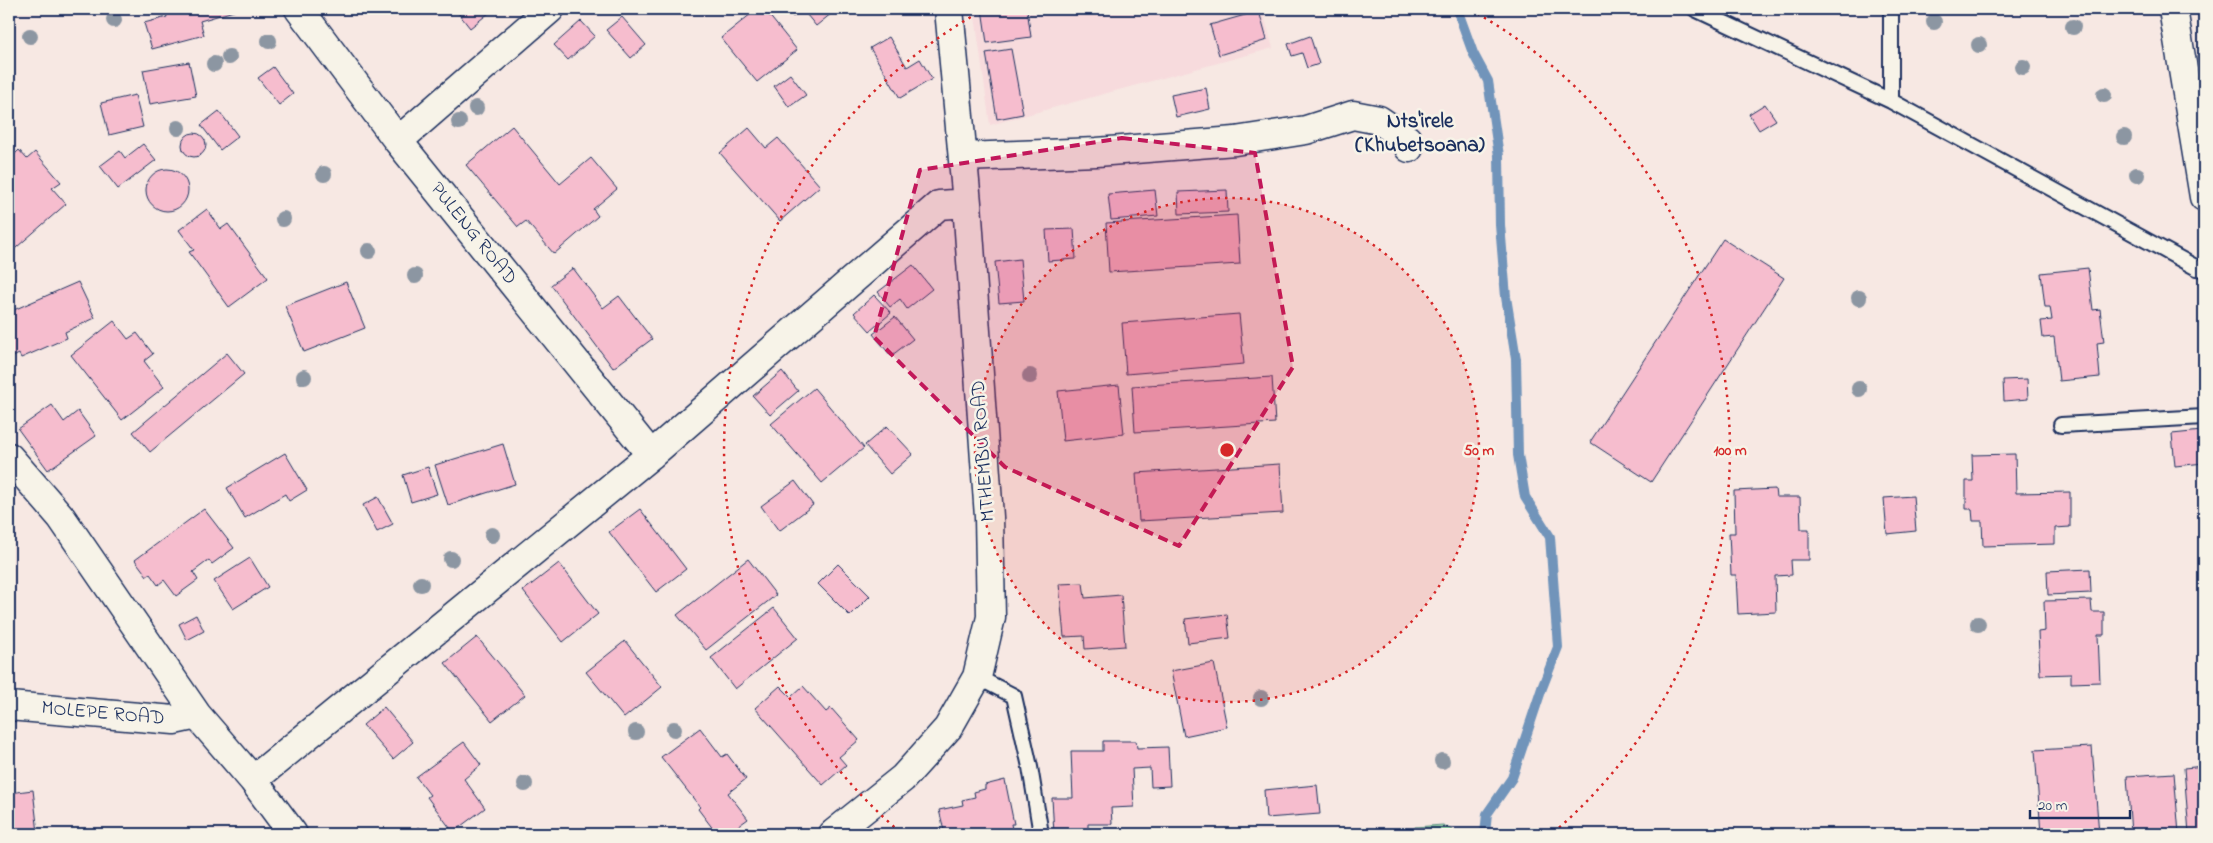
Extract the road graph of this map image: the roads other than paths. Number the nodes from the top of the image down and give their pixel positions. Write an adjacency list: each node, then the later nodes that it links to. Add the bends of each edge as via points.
1 (300, 9): 8 (street, PULENG ROAD)
2 (550, 9): 8 (street)
3 (949, 9): 10 (street, MTHEMBU ROAD)
4 (1694, 9): 7 (lane)
5 (1891, 9): 7 (lane)
6 (2172, 9): 11 (street)
7 (1891, 101): 13 (lane)
8 (398, 141): 16 (street, PULENG ROAD)
9 (1409, 148): 10 (street, via 1407,139 1379,120 1353,116 1306,130 1235,141 1097,152)
10 (963, 157): 12 (street, MTHEMBU ROAD)
11 (2204, 197)
12 (968, 203): 16 (street, via 940,204); 18 (street, MTHEMBU ROAD, via 989,517 991,617)
13 (2204, 269)
14 (2204, 417): 15 (lane)
15 (2061, 426)
16 (651, 455): 21 (street)
17 (9, 456): 20 (street, via 61,517)
18 (977, 677): 23 (street, MTHEMBU ROAD, via 948,728 903,778); 24 (lane, via 1014,696)
19 (9, 706): 20 (street, MOLEPE ROAD, via 174,720)
20 (197, 715): 21 (street)
21 (252, 780): 22 (street)
22 (293, 834)
23 (833, 834)
24 (1041, 834)

